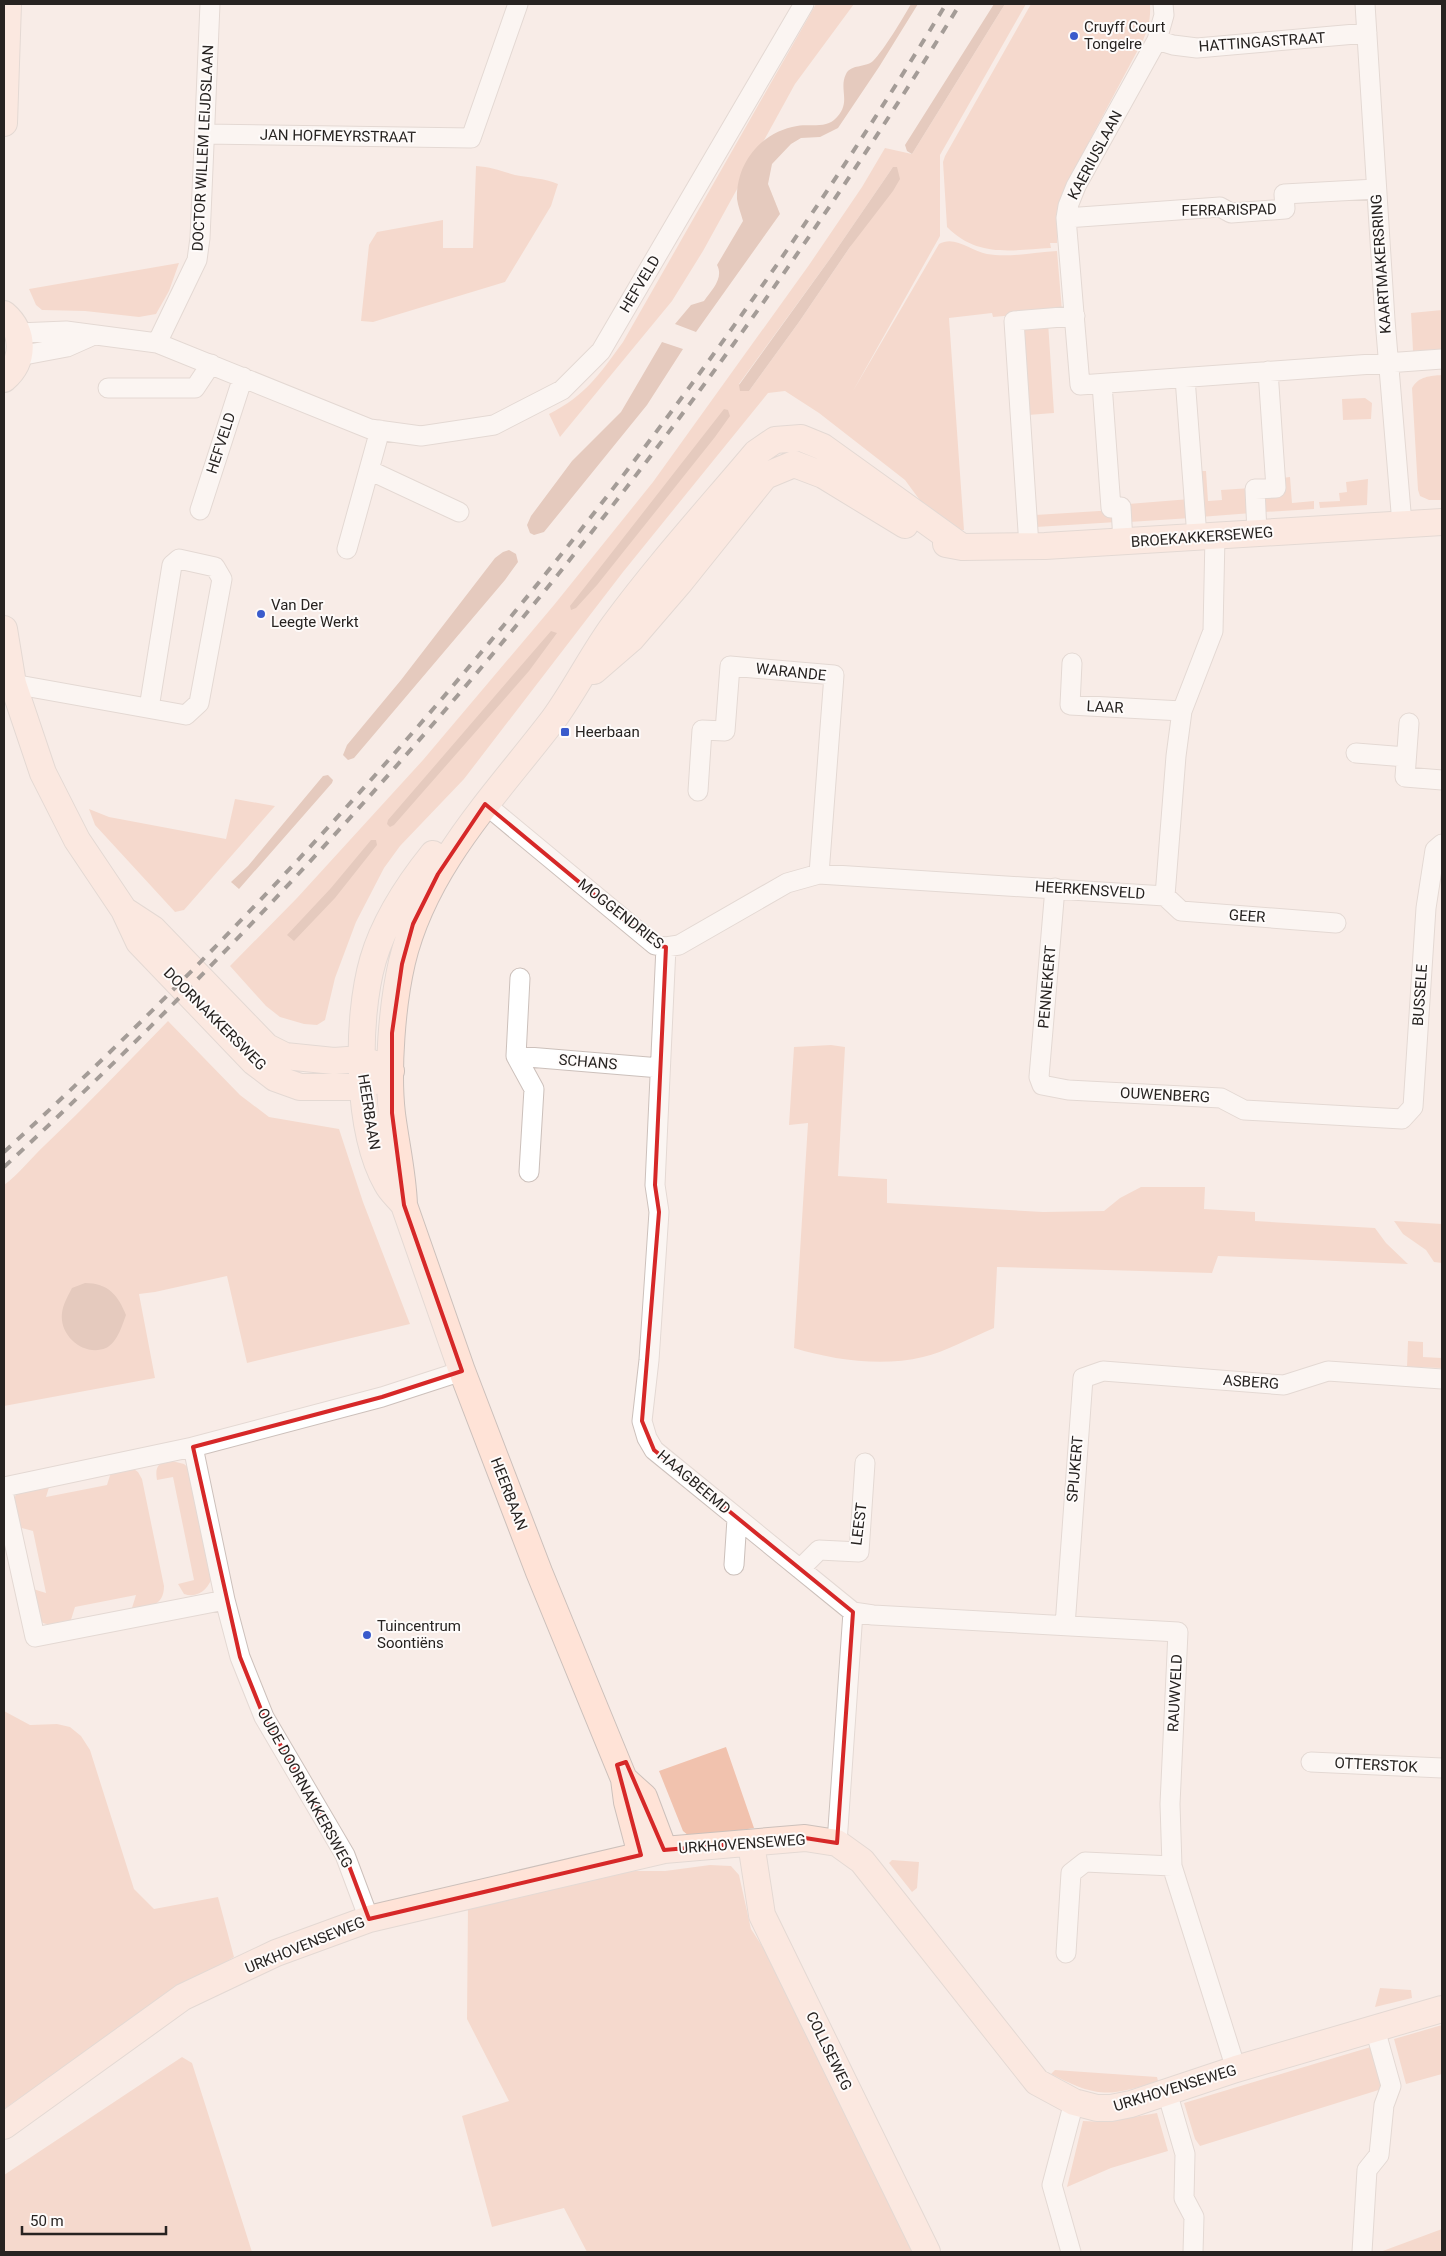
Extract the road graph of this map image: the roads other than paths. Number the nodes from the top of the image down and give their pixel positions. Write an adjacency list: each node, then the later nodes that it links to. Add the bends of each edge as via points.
1 (8, 4): 9 (street)
2 (210, 4): 10 (street, DOCTOR WILLEM LEIJDSLAAN)
3 (518, 4): 10 (street, JAN HOFMEYRSTRAAT, via 471,138)
4 (804, 4): 25 (street, HEFVELD, via 601,351 562,390 494,425 421,436)
5 (1163, 4): 8 (street, KAERIUSLAAN, via 1164,15)
6 (1365, 4): 7 (street, KAARTMAKERSRING)
7 (1367, 33): 8 (street, HATTINGASTRAAT, via 1197,48); 11 (street, KAARTMAKERSRING)
8 (1158, 40): 12 (street, KAERIUSLAAN, via 1076,186)
9 (4, 123)
10 (205, 134): 15 (street, DOCTOR WILLEM LEIJDSLAAN, via 197,260)
11 (1376, 189): 12 (street, FERRARISPAD, via 1284,194 1285,209 1232,213 1220,208); 17 (street, KAARTMAKERSRING)
12 (1066, 218): 13 (street, KAERIUSLAAN)
13 (1075, 316): 23 (street, KAERIUSLAAN, via 1080,385); 35 (street, via 1014,321)
14 (14, 335): 15 (street, HEFVELD, via 67,347 95,335); 22 (street, via 12,372)
15 (157, 343): 18 (street, HEFVELD)
16 (1442, 359): 17 (street, KAERIUSLAAN)
17 (1388, 362): 19 (street, KAERIUSLAAN); 31 (street, KAARTMAKERSRING)
18 (211, 364): 20 (street, HEFVELD); 24 (street, via 195,388)
19 (1268, 371): 21 (street, KAERIUSLAAN); 32 (street, via 1276,488 1255,489)
20 (243, 377): 25 (street, HEFVELD, via 370,429); 28 (street, HEFVELD)
21 (1185, 378): 23 (street, KAERIUSLAAN); 33 (street)
22 (4, 379)
23 (1102, 384): 34 (street, via 1111,508 1121,508)
24 (108, 388)
25 (380, 430): 27 (street)
26 (794, 464): 36 (street, BROEKAKKERSEWEG, via 823,474 933,542); 41 (street, HEERBAAN, via 765,476 631,639)
27 (369, 470): 29 (street); 37 (street)
28 (200, 510)
29 (459, 512)
30 (1442, 522): 31 (street, BROEKAKKERSEWEG)
31 (1402, 524): 32 (street, BROEKAKKERSEWEG)
32 (1257, 533): 33 (street, BROEKAKKERSEWEG)
33 (1206, 537): 34 (street, BROEKAKKERSEWEG); 43 (street, HEERKENSVELD, via 1213,631)
34 (1124, 542): 35 (street, BROEKAKKERSEWEG)
35 (1029, 546): 36 (street, BROEKAKKERSEWEG)
36 (962, 547): 41 (street, HEERBAAN, via 823,447 801,438 775,440 756,453 655,572 613,626)
37 (347, 550)
38 (4, 629): 40 (street, DOORNAKKERSWEG)
39 (1072, 663): 43 (street, LAAR, via 1070,705)
40 (13, 684): 42 (street); 54 (street, DOORNAKKERSWEG, via 43,773 60,808 108,890)
41 (572, 690): 49 (street, HEERBAAN, via 554,719)
42 (149, 708): 42 (street, via 186,715 199,703 222,580 215,567 179,559 172,565)
43 (1182, 711): 53 (street, HEERKENSVELD)
44 (1409, 723): 46 (street)
45 (1356, 753): 46 (street)
46 (1406, 756): 47 (street, via 1405,778)
47 (1442, 780)
48 (698, 791): 51 (street, WARANDE, via 702,730 724,731 730,666 834,675)
49 (482, 807): 56 (street, MOGGENDRIES, via 655,945); 59 (street, HEERBAAN, via 452,831 426,863 390,918 373,960); 61 (street, HEERBAAN, via 438,874 413,924 402,964 392,1033)
50 (1442, 844): 64 (street, BUSSELE, via 1435,850 1426,908 1413,1107 1402,1119)
51 (819, 874): 52 (street, HEERKENSVELD); 56 (street, HEERKENSVELD, via 787,883 679,945)
52 (1056, 888): 53 (street, HEERKENSVELD); 62 (street, PENNEKERT, via 1039,1077)
53 (1165, 896): 55 (street, GEER, via 1181,911)
54 (124, 910): 59 (street, DOORNAKKERSWEG, via 153,928 268,1047 285,1056 334,1061); 63 (street, DOORNAKKERSWEG, via 139,942 254,1062 275,1078 300,1087)
55 (1336, 923)
56 (666, 947): 60 (street, MOGGENDRIES)
57 (520, 978): 58 (street)
58 (516, 1056): 60 (street, SCHANS); 65 (street, via 534,1089)
59 (361, 1059): 61 (street, DOORNAKKERSWEG); 63 (street, HEERBAAN)
60 (660, 1068): 74 (street, HAAGBEEMD, via 655,1185 659,1212 642,1421 654,1450)
61 (391, 1071): 63 (street, DOORNAKKERSWEG); 66 (street, HEERBAAN, via 392,1113)
62 (1042, 1086): 64 (street, OUWENBERG, via 1222,1098 1244,1110)
63 (362, 1087): 66 (street, HEERBAAN, via 375,1154 388,1185)
64 (1375, 1119)
65 (529, 1172)
66 (404, 1205): 67 (street, HEERBAAN)
67 (462, 1371): 70 (street, via 382,1397); 84 (street, HEERBAAN, via 539,1572 624,1779 627,1802)
68 (1147, 1374): 69 (street, ASBERG, via 1284,1386 1328,1372); 79 (street, SPIJKERT, via 1103,1371 1083,1378)
69 (1442, 1379)
70 (193, 1446): 72 (street); 77 (street, OUDE DOORNAKKERSWEG)
71 (865, 1463): 76 (street, LEEST, via 858,1552 819,1550)
72 (4, 1487)
73 (4, 1496): 77 (street, via 35,1637)
74 (737, 1518): 75 (street); 76 (street, HAAGBEEMD)
75 (734, 1565)
76 (800, 1568): 78 (street, HAAGBEEMD)
77 (225, 1600): 86 (street, OUDE DOORNAKKERSWEG, via 240,1657 264,1717 345,1855)
78 (853, 1612): 79 (street, RAUWVELD); 83 (street)
79 (1065, 1626): 85 (street, RAUWVELD, via 1178,1632 1170,1804)
80 (1310, 1762): 81 (street, OTTERSTOK)
81 (1442, 1768)
82 (751, 1843): 83 (street, URKHOVENSEWEG, via 805,1838); 84 (street, URKHOVENSEWEG); 94 (street, COLLSEWEG, via 762,1915)
83 (837, 1843): 92 (street, URKHOVENSEWEG, via 862,1861 1038,2082)
84 (653, 1853): 86 (street, URKHOVENSEWEG)
85 (1172, 1866): 87 (street, via 1085,1862 1080,1865 1071,1873); 90 (street, RAUWVELD)
86 (369, 1919): 93 (street, URKHOVENSEWEG, via 276,1953 182,1997)
87 (1066, 1953)
88 (1442, 2009): 89 (street, URKHOVENSEWEG)
89 (1375, 2029): 90 (street, URKHOVENSEWEG); 97 (street, via 1391,2086 1384,2105 1379,2155 1367,2170)
90 (1236, 2070): 91 (street, URKHOVENSEWEG)
91 (1167, 2092): 92 (street, URKHOVENSEWEG, via 1112,2108); 96 (street, via 1186,2154 1184,2198 1194,2217)
92 (1074, 2102): 95 (street, via 1052,2185)
93 (4, 2126)
94 (927, 2252)
95 (1072, 2252)
96 (1193, 2252)
97 (1362, 2252)

